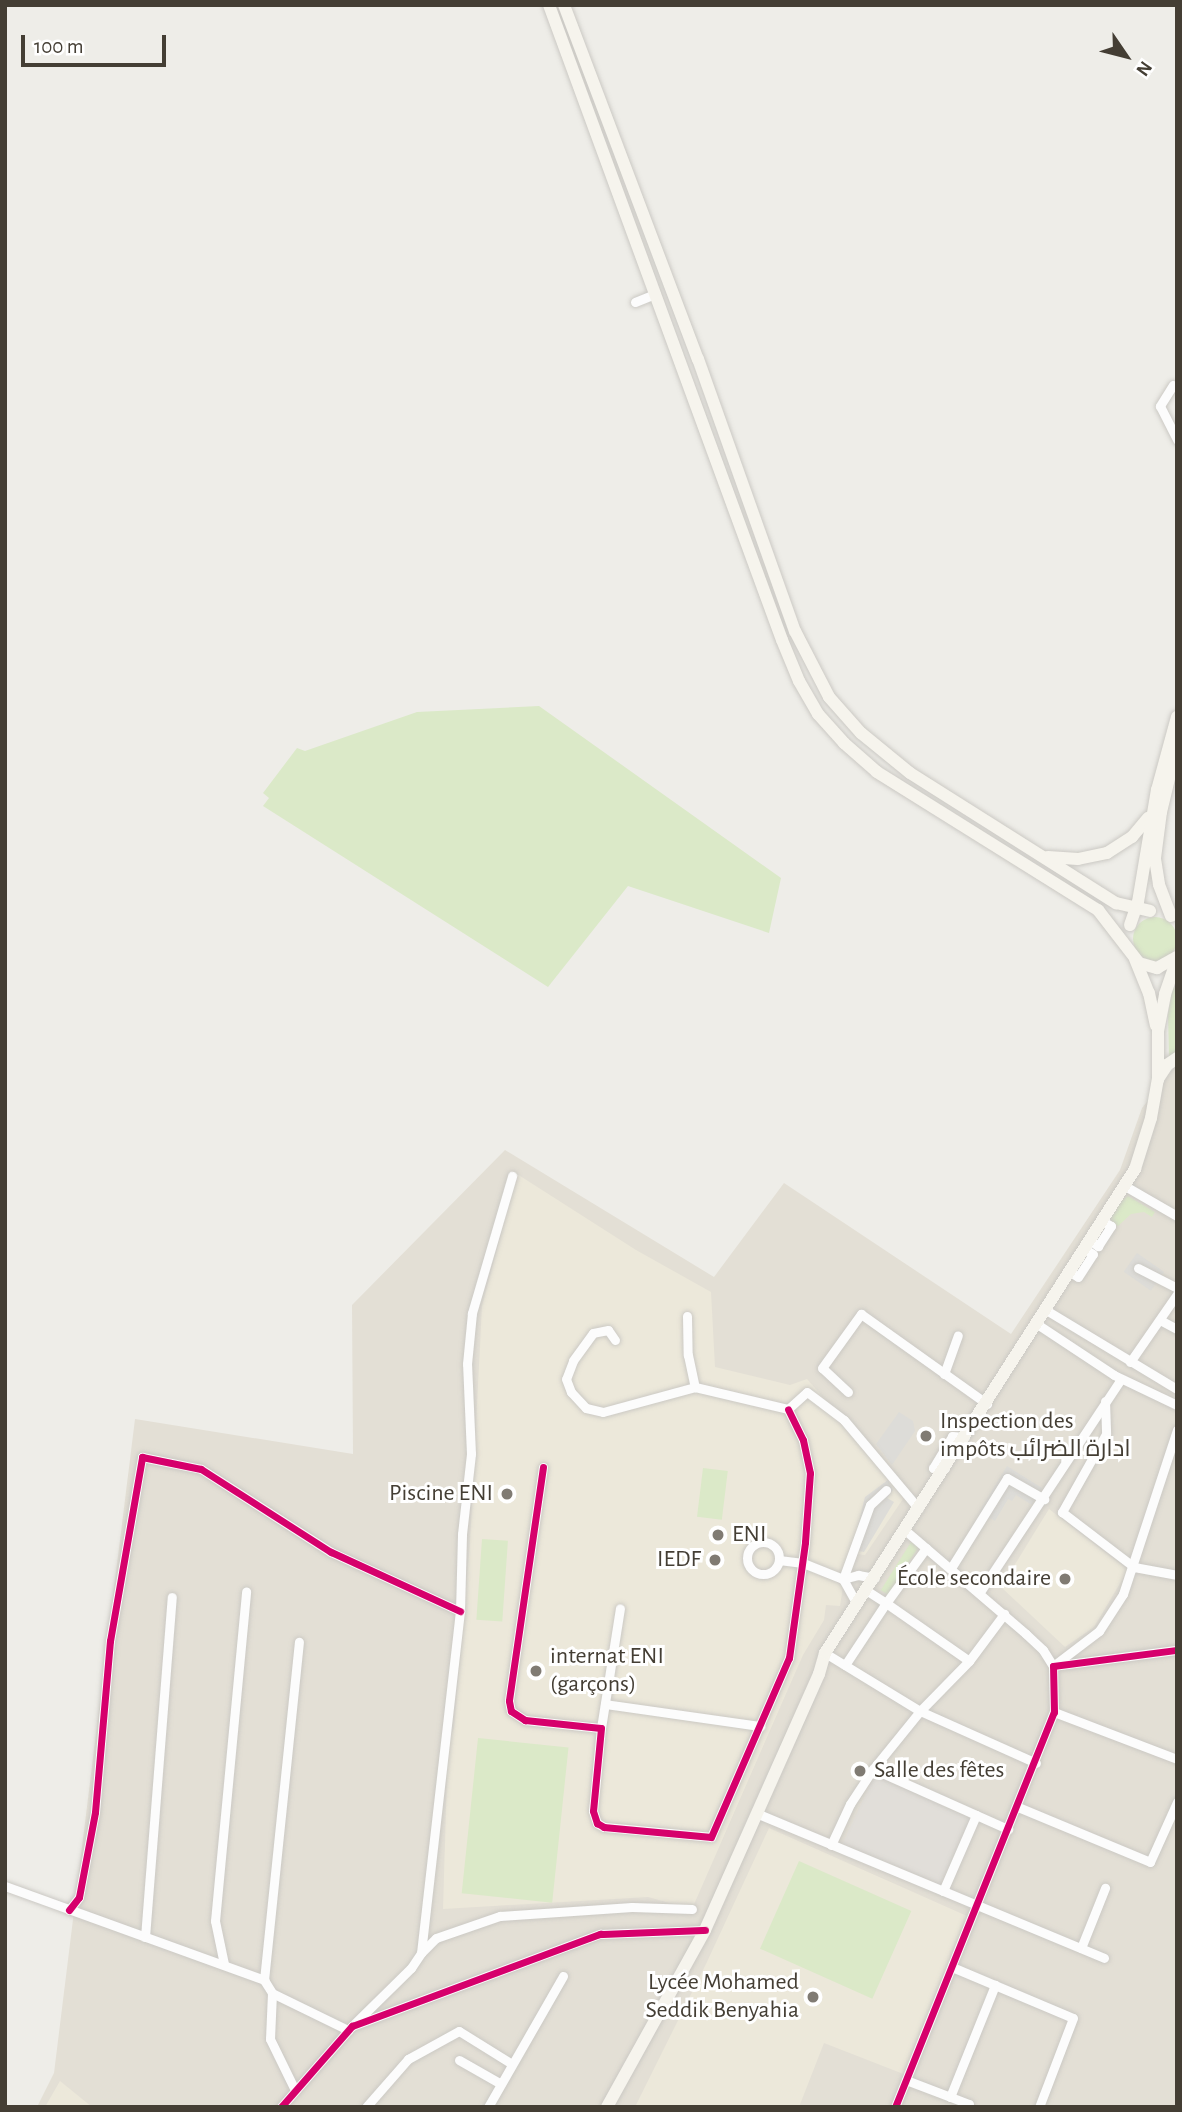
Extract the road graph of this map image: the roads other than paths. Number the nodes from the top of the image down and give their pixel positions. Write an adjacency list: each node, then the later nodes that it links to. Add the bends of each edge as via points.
1 (549, 5): 3 (main road)
2 (564, 5): 10 (main road, via 795,631 817,676 845,717 892,760)
3 (655, 294): 4 (street); 15 (main road, via 782,640 818,713 877,772 1098,910)
4 (635, 302)
5 (1173, 385): 6 (street, via 1160,406)
6 (1177, 440)
7 (1177, 717): 9 (main road)
8 (1177, 745): 13 (main road, via 1156,858 1158,884)
9 (1152, 812): 10 (main road, via 1132,837 1107,853 1078,859); 11 (main road)
10 (1044, 856): 11 (main road, via 1105,897)
11 (1136, 909): 12 (main road); 14 (main road)
12 (1150, 911): 13 (main road); 14 (main road)
13 (1174, 918)
14 (1130, 925): 15 (main road)
15 (1127, 947): 17 (main road)
16 (1177, 958): 18 (main road); 19 (main road)
17 (1134, 959): 18 (main road); 20 (main road)
18 (1157, 968): 19 (main road)
19 (1173, 978): 20 (main road)
20 (1158, 1031): 22 (main road)
21 (1177, 1058): 22 (main road)
22 (1158, 1080): 24 (main road, via 1147,1139)
23 (512, 1176): 67 (street, via 472,1313 467,1364 471,1454)
24 (1125, 1186): 25 (street); 29 (main road)
25 (1177, 1216)
26 (1138, 1268): 27 (street)
27 (1177, 1288)
28 (1177, 1294): 31 (street)
29 (1046, 1310): 32 (main road); 36 (street)
30 (687, 1316): 39 (street)
31 (1160, 1320): 33 (street); 36 (street)
32 (1037, 1324): 38 (street); 43 (main road)
33 (1177, 1329)
34 (958, 1335): 37 (street)
35 (615, 1340): 39 (street, via 608,1330 593,1333 573,1362 566,1379 586,1408 603,1412)
36 (1130, 1362): 40 (street)
37 (944, 1374): 41 (street, via 861,1314 822,1368); 43 (street)
38 (1121, 1379): 42 (street); 44 (street)
39 (695, 1387): 45 (street)
40 (1177, 1389)
41 (848, 1392)
42 (1105, 1401): 49 (street); 56 (street, via 1106,1434 1062,1512)
43 (987, 1405): 50 (main road)
44 (1177, 1405)
45 (788, 1409): 50 (street, via 807,1392 844,1420); 54 (street, via 803,1440 810,1473)
46 (1177, 1430): 56 (street)
47 (543, 1467): 79 (street, via 509,1702 511,1711 525,1720)
48 (886, 1490): 59 (street, via 870,1505)
49 (1044, 1499): 55 (street, via 1007,1478); 62 (street)
50 (919, 1509): 51 (main road)
51 (906, 1531): 52 (street); 58 (main road)
52 (926, 1548): 55 (street); 64 (street)
53 (779, 1560): 54 (street)
54 (803, 1563): 59 (street); 78 (street, via 789,1658)
55 (951, 1567): 62 (street)
56 (1134, 1567): 57 (street); 74 (street, via 1099,1631)
57 (1177, 1575)
58 (875, 1578): 59 (street, via 858,1575); 60 (main road)
59 (843, 1579): 65 (street)
60 (866, 1590): 64 (street); 65 (main road)
61 (246, 1591): 100 (street, via 215,1921)
62 (981, 1592): 68 (street)
63 (172, 1597): 96 (street)
64 (886, 1603): 72 (street); 73 (street)
65 (857, 1604): 71 (main road)
66 (620, 1608): 75 (street)
67 (460, 1611): 94 (street, via 331,1552 201,1469 142,1457 110,1641 95,1812 79,1897); 98 (street)
68 (1004, 1614): 72 (street); 74 (street, via 1043,1650)
69 (299, 1642): 103 (street)
70 (1177, 1650): 74 (street)
71 (825, 1653): 73 (street); 85 (main road)
72 (969, 1661): 76 (street)
73 (845, 1665): 76 (street)
74 (1053, 1666): 77 (street)
75 (605, 1704): 78 (street); 79 (street)
76 (920, 1711): 81 (street); 82 (street)
77 (1054, 1712): 80 (street); 81 (street)
78 (760, 1726): 79 (street, via 711,1837 597,1823 593,1811)
79 (601, 1728)
80 (1177, 1759)
81 (1036, 1763): 84 (street)
82 (873, 1769): 86 (street); 88 (street)
83 (1177, 1802): 84 (street, via 1150,1862)
84 (1018, 1807): 87 (street)
85 (756, 1813): 88 (street); 95 (main road)
86 (976, 1815): 87 (street); 91 (street)
87 (1007, 1829): 92 (street)
88 (831, 1845): 91 (street)
89 (5, 1886): 94 (street)
90 (1105, 1888): 97 (street)
91 (943, 1891): 92 (street)
92 (977, 1905): 97 (street); 101 (street)
93 (692, 1909): 98 (street, via 632,1907 500,1916 436,1938)
94 (69, 1910): 96 (street)
95 (705, 1930): 106 (street, via 600,1934); 117 (main road)
96 (145, 1937): 100 (street)
97 (1081, 1948): 99 (street)
98 (421, 1953): 106 (street)
99 (1104, 1958)
100 (224, 1964): 103 (street)
101 (952, 1967): 104 (street); 109 (street)
102 (563, 1976): 108 (street)
103 (264, 1980): 105 (street)
104 (995, 1986): 112 (street); 119 (street, via 1073,2018)
105 (272, 1993): 106 (street); 111 (street, via 270,2039)
106 (350, 2028): 111 (street)
107 (459, 2060): 110 (street)
108 (512, 2064): 110 (street); 115 (street, via 459,2031 408,2059)
109 (906, 2080): 112 (street); 118 (street)
110 (501, 2084): 116 (street)
111 (295, 2090): 114 (street)
112 (950, 2097): 113 (street)
113 (971, 2106)
114 (281, 2107)
115 (366, 2107)
116 (488, 2107)
117 (607, 2107)
118 (895, 2107)
119 (1039, 2107)

